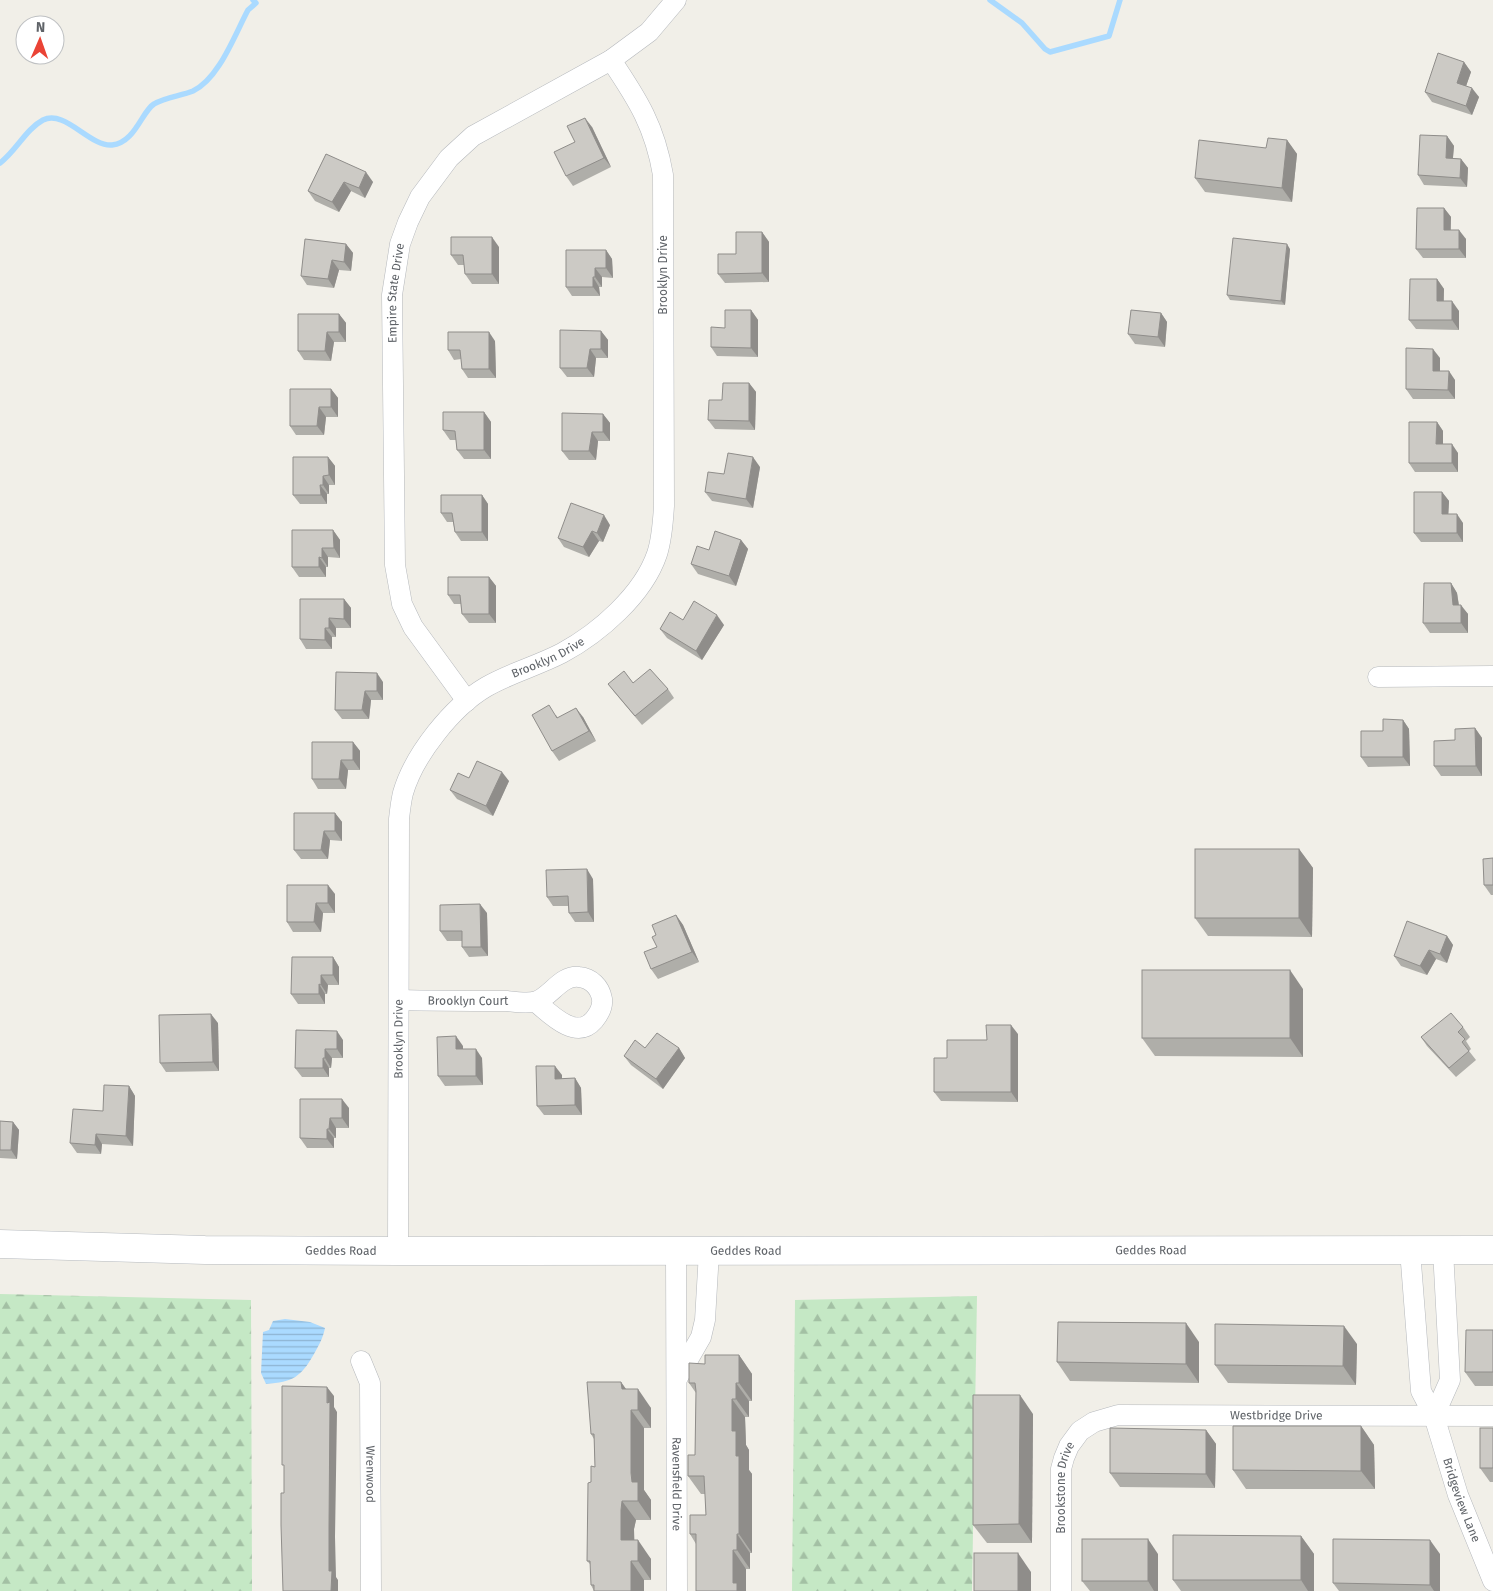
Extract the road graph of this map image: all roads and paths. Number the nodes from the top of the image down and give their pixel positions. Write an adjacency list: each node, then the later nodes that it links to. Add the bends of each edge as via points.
1 (676, 0): 2 (street, Empire State Drive, via 649,32)
2 (611, 60): 5 (street, Brooklyn Drive, via 644,110 663,175 664,506 657,554 644,582 610,618 562,653 509,675); 5 (street, Empire State Drive, via 473,136 428,184 400,244 392,295 395,565 402,604 413,626)
3 (1493, 676): 4 (street)
4 (1378, 677)
5 (466, 701): 6 (street, Brooklyn Drive, via 424,750 403,793 399,819)
6 (400, 1000): 7 (street, Brooklyn Court); 12 (street, Brooklyn Drive)
7 (536, 1002)
8 (0, 1244): 12 (main road, Geddes Road)
9 (1410, 1250): 10 (main road, Geddes Road); 14 (main road, Geddes Road); 18 (street, Bridgeview Lane, via 1421,1391)
10 (1443, 1250): 11 (main road, Geddes Road); 18 (street, via 1450,1380)
11 (1493, 1250)
12 (398, 1251): 13 (main road, Geddes Road)
13 (676, 1252): 14 (main road, Geddes Road); 16 (street, Ravensfield Drive)
14 (709, 1252): 16 (street, via 706,1320 701,1337)
15 (360, 1361): 21 (street, Wrenwood, via 370,1383)
16 (677, 1378): 22 (street, Ravensfield Drive)
17 (1118, 1415): 18 (street, Westbridge Drive); 23 (street, Brookstone Drive, via 1094,1422 1080,1431 1064,1458)
18 (1434, 1416): 19 (street, Westbridge Drive); 20 (street, Bridgeview Lane, via 1458,1495)
19 (1493, 1416)
20 (1493, 1581)
21 (371, 1591)
22 (677, 1591)
23 (1061, 1591)

